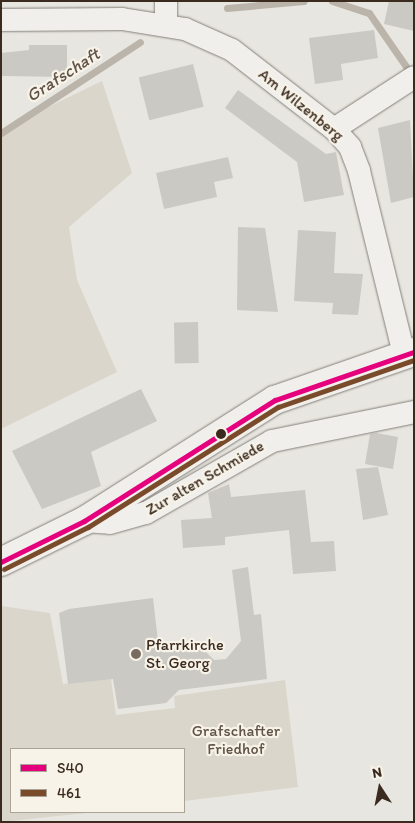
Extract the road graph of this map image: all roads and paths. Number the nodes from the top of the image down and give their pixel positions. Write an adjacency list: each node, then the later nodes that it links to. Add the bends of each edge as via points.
1 (166, 1): 3 (street)
2 (1, 20): 3 (street, Am Wilzenberg, via 102,18)
3 (166, 25): 5 (street, Am Wilzenberg, via 232,50)
4 (409, 80): 5 (street)
5 (334, 129): 6 (street, Am Wilzenberg, via 350,147 360,171)
6 (409, 353): 8 (street, via 275,400)
7 (414, 412): 8 (street, Zur alten Schmiede, via 272,441 146,513 110,523)
8 (84, 521): 9 (street)
9 (1, 562)

